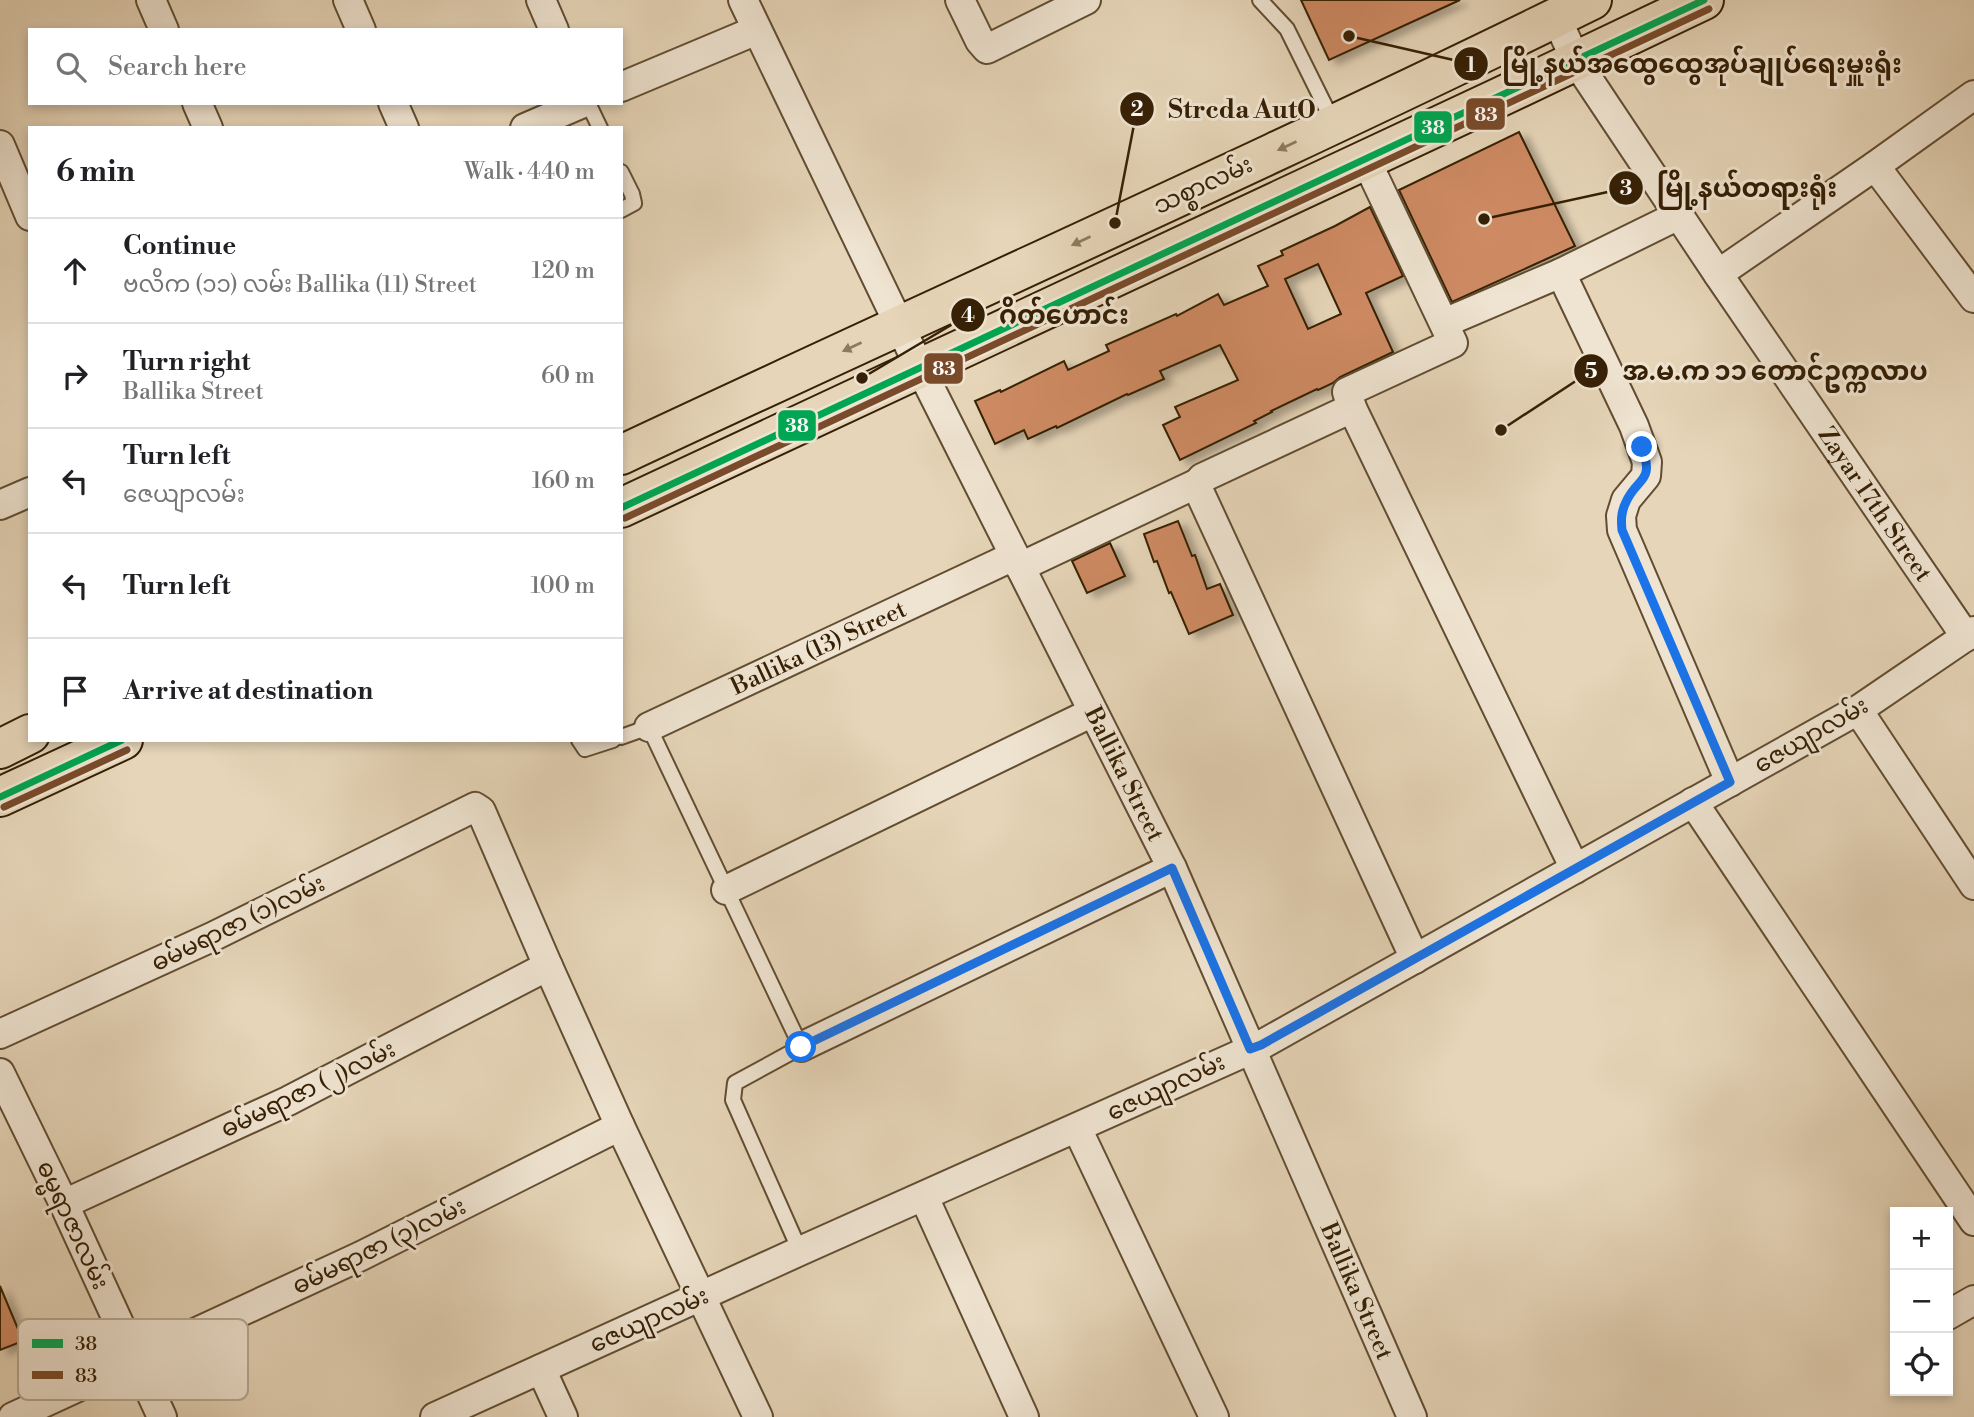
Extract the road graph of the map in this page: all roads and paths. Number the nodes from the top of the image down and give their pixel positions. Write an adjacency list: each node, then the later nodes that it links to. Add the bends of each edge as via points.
1 (151, 0): 11 (street)
2 (348, 0): 12 (street)
3 (541, 0): 13 (street)
4 (743, 0): 14 (street, Ballika Street)
5 (960, 0): 6 (street, via 987,49)
6 (1086, 0)
7 (1260, 0): 23 (lane, via 1287,29)
8 (1592, 0): 10 (main road, သစ္စာလမ်း)
9 (1703, 0): 15 (main road, သစ္စာလမ်း)
10 (1556, 17): 15 (street, Zayar 17th Street); 17 (main road, သစ္စာလမ်း)
11 (163, 28)
12 (360, 28)
13 (553, 28)
14 (758, 30): 16 (street); 40 (street, Ballika Street)
15 (1576, 61): 28 (main road, သစ္စာလမ်း); 35 (street, Zayar 17th Street)
16 (623, 86)
17 (1405, 90): 23 (main road, သစ္စာလမ်း); 28 (main road)
18 (1974, 95): 31 (street)
19 (198, 105): 24 (street)
20 (394, 105): 25 (street)
21 (580, 105): 26 (street)
22 (586, 105): 27 (lane)
23 (1335, 124): 40 (main road, သစ္စာလမ်း, one-way to 40)
24 (207, 126)
25 (403, 126)
26 (530, 126)
27 (599, 126)
28 (1425, 132): 30 (main road, သစ္စာလမ်း)
29 (0, 145): 34 (street)
30 (1366, 160): 39 (street); 41 (main road, သစ္စာလမ်း)
31 (1875, 166): 37 (street); 38 (street)
32 (623, 176): 33 (lane, via 634,203)
33 (623, 210)
34 (28, 211)
35 (1679, 215): 36 (street); 37 (street, Zayar 17th Street)
36 (1561, 273): 39 (street); 59 (street, via 1647,462 1646,476 1626,500 1622,530)
37 (1718, 274): 49 (street, Zayar 17th Street)
38 (1974, 298)
39 (1444, 323): 42 (street, via 1453,343 1347,392)
40 (899, 325): 41 (street, Ballika Street); 43 (main road, သစ္စာလမ်း, one-way to 43)
41 (920, 368): 47 (main road, သစ္စာလမ်း); 48 (street, Ballika Street)
42 (1352, 408): 44 (street, Ballika (13) Street); 63 (street)
43 (623, 454)
44 (1198, 483): 48 (street, Ballika (13) Street); 66 (street)
45 (28, 493): 46 (street)
46 (0, 506)
47 (623, 507)
48 (1017, 561): 51 (street, Ballika Street); 52 (street, Ballika (13) Street)
49 (1970, 634): 50 (street, ဇေယျာလမ်း)
50 (1858, 710): 59 (street, ဇေယျာလမ်း); 64 (street)
51 (1093, 712): 62 (street, Ballika Street); 65 (street)
52 (649, 727): 54 (lane, Ballika (13) Street); 65 (lane)
53 (28, 735): 58 (main road)
54 (623, 736)
55 (119, 742): 60 (main road)
56 (580, 742): 57 (lane, via 585,749)
57 (607, 742)
58 (0, 748)
59 (1730, 782): 61 (street, ဇေယျာလမ်း)
60 (0, 797)
61 (1693, 803): 63 (street, ဇေယျာလမ်း); 76 (street)
62 (1172, 868): 69 (street); 70 (street, Ballika Street)
63 (1575, 869): 66 (street, ဇေယျာလမ်း)
64 (1974, 883)
65 (726, 890): 69 (lane)
66 (1415, 959): 70 (street, ဇေယျာလမ်း)
67 (548, 967): 68 (street, ဓမ်မရာဇာ (၁)လမ်း, via 481,811 475,807 212,937); 72 (street); 75 (street, ဓမ်မရာဇာ (၂)လမ်း, via 288,1101)
68 (0, 1034)
69 (801, 1047): 77 (lane, via 735,1083 733,1090 733,1100)
70 (1250, 1049): 73 (street, ဇေယျာလမ်း); 93 (street, Ballika Street)
71 (0, 1073): 75 (street, ဓမ္မရာဇာလမ်း)
72 (620, 1126): 78 (street); 82 (street, ဓမ်မရာဇာ (၃)လမ်း)
73 (1077, 1128): 74 (street, ဇေယျာလမ်း); 92 (street)
74 (924, 1197): 77 (street, ဇေယျာလမ်း); 91 (street)
75 (64, 1204): 81 (street, ဓမ္မရာဇာလမ်း)
76 (1974, 1220)
77 (800, 1251): 78 (street, ဇေယျာလမ်း)
78 (702, 1297): 83 (street, ဇေယျာလမ်း); 90 (street)
79 (1974, 1300): 80 (street)
80 (1953, 1312)
81 (116, 1319)
82 (224, 1319)
83 (541, 1369): 88 (street, ဇေယျာလမ်း); 89 (street)
84 (49, 1400): 86 (street, ဓမ်မရာဇာ (၃)လမ်း)
85 (154, 1400): 87 (street, ဓမ္မရာဇာလမ်း)
86 (13, 1417)
87 (162, 1417)
88 (435, 1417)
89 (564, 1417)
90 (758, 1417)
91 (1024, 1417)
92 (1214, 1417)
93 (1412, 1417)

